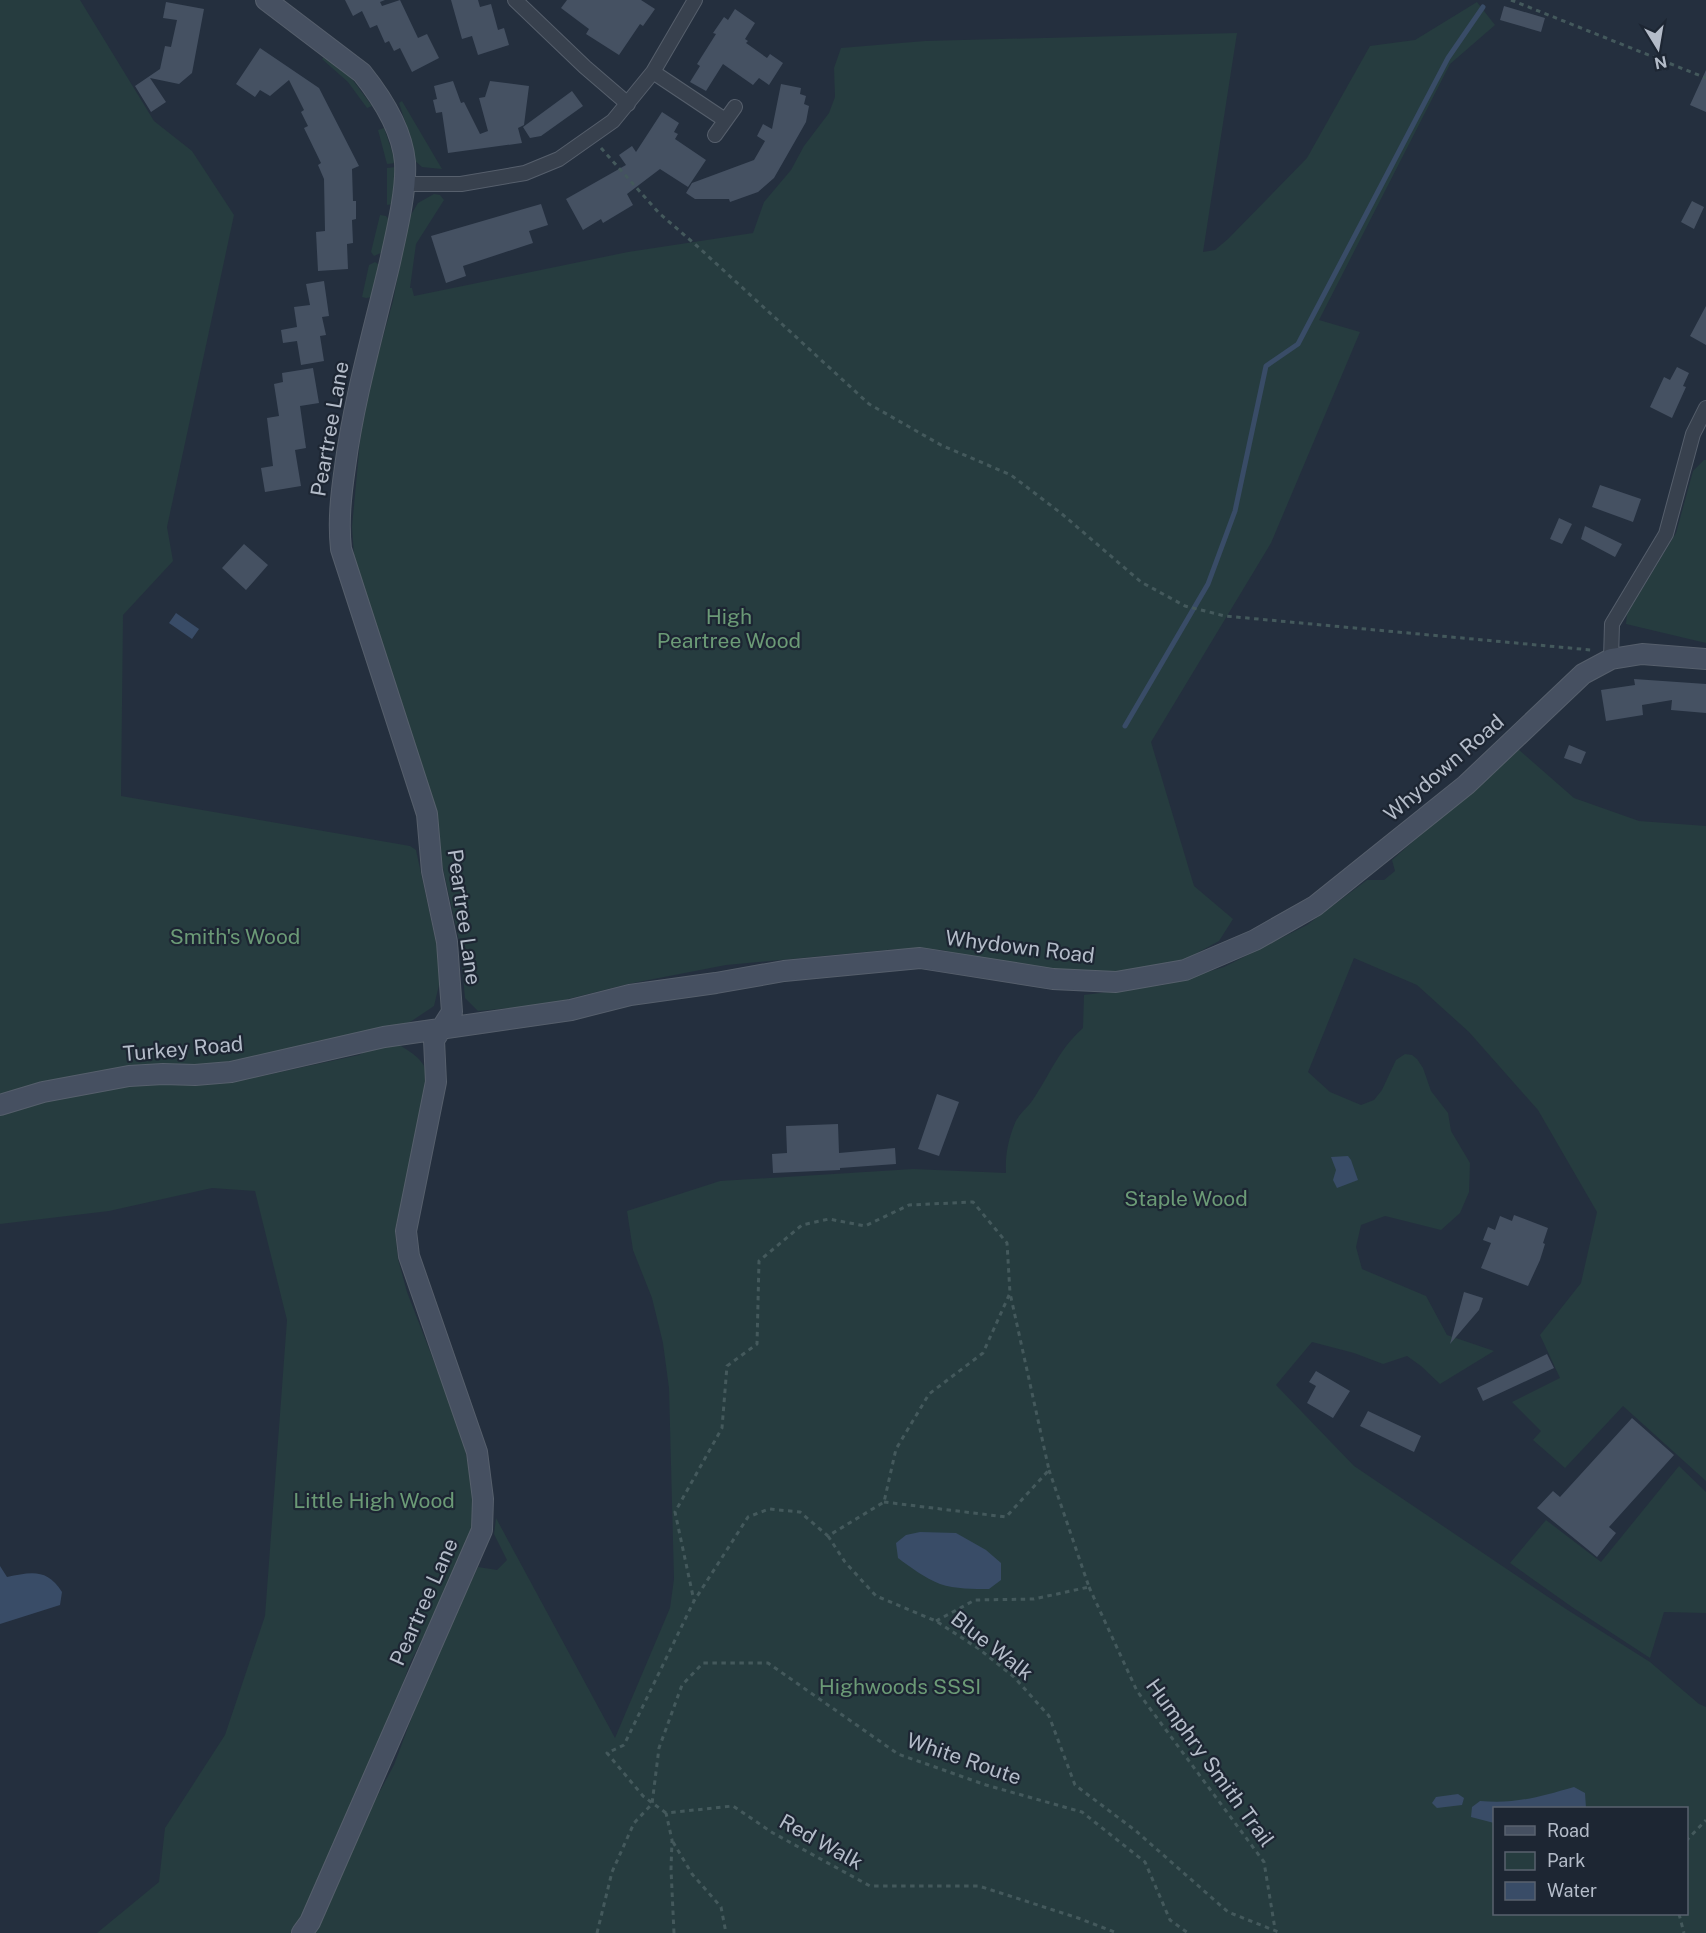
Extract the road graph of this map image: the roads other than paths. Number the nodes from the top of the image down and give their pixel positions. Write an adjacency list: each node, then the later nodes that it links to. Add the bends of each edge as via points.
1 (266, 0): 9 (street, Peartree Lane, via 362,73 374,88 398,134 405,162)
2 (516, 0): 5 (street)
3 (695, 0): 4 (street)
4 (653, 72): 5 (street); 7 (street)
5 (628, 104): 9 (street, via 614,121 592,137 559,159 525,173 461,184)
6 (735, 107): 7 (street)
7 (725, 120): 8 (street)
8 (714, 135)
9 (404, 184): 13 (street, Peartree Lane, via 349,434 338,525 341,549 427,813 432,871 447,942 453,1012)
10 (1706, 408): 11 (street, via 1693,434 1666,534 1612,624)
11 (1611, 659): 12 (street, Whydown Road, via 1642,654); 13 (street, Whydown Road, via 1583,674 1466,785 1315,906 1255,940 1185,970 1116,982 1053,980 920,958 784,971 630,995 571,1010)
12 (1706, 659)
13 (442, 1028): 14 (street, Turkey Road, via 384,1037 231,1072 129,1077 43,1092); 15 (street, Peartree Lane, via 434,1040 436,1082 406,1231 409,1256 477,1452 482,1530)
14 (0, 1105)
15 (302, 1933)

